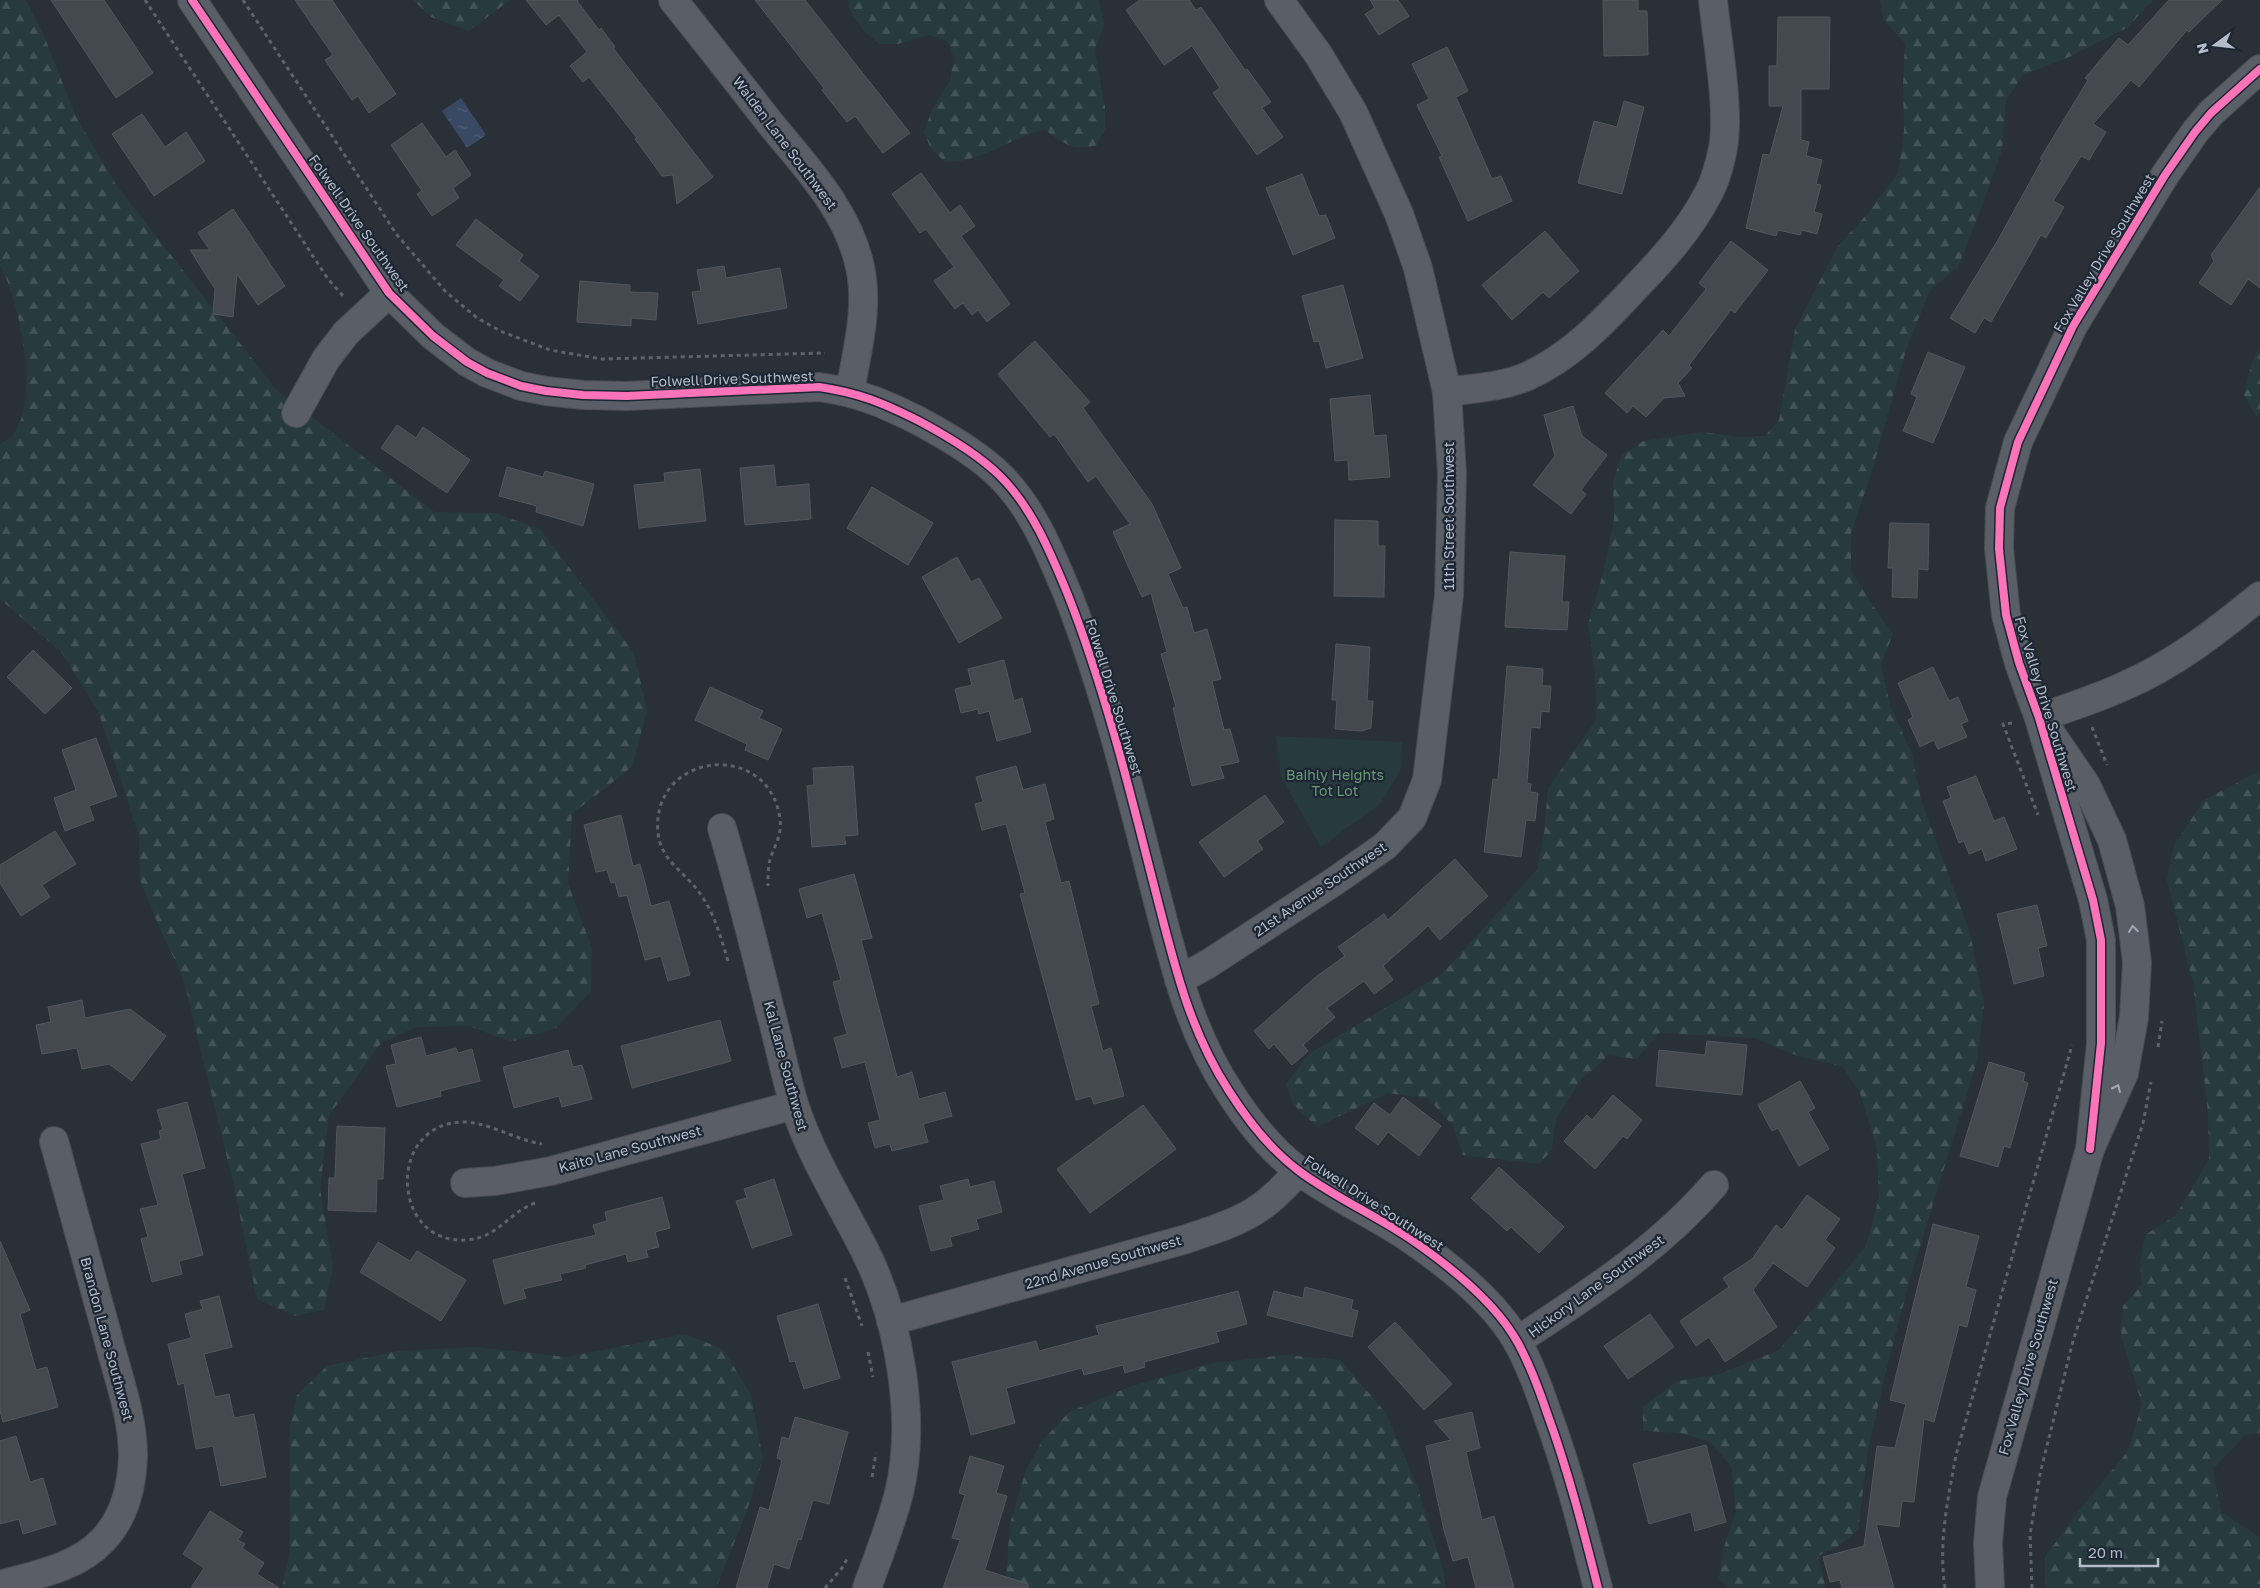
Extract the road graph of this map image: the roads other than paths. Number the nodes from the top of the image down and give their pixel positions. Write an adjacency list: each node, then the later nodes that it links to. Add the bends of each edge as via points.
1 (192, 0): 6 (street, Folwell Drive Southwest)
2 (673, 0): 7 (street, Walden Lane Southwest, via 825,192 853,243 863,293)
3 (1279, 0): 8 (street, 11th Street Southwest, via 1318,54 1353,112 1378,164 1418,268)
4 (1713, 0): 8 (street, via 1724,110 1724,146 1708,194 1691,222 1665,257 1604,321 1561,358 1526,377)
5 (2260, 69): 11 (street, Fox Valley Drive Southwest, via 2211,113 2164,176 2074,326 2018,442 2000,508 2001,576 2006,615 2016,653)
6 (389, 293): 7 (street, Folwell Drive Southwest, via 433,336 467,362 521,386 546,391 627,396 800,388); 9 (street, via 361,318 326,359)
7 (850, 391): 14 (street, Folwell Drive Southwest, via 933,428 999,475 1018,496 1044,542 1093,663)
8 (1447, 392): 12 (street, 11th Street Southwest, via 1452,532 1449,595)
9 (296, 413)
10 (2260, 596): 11 (street, via 2203,641 2146,676)
11 (2039, 718): 17 (street, Fox Valley Drive Southwest, via 2093,900 2101,940 2101,1043); 17 (street, Fox Valley Drive Southwest, one-way to 11, via 2124,1073 2134,1017 2137,962 2130,906 2112,840 2086,785)
12 (1433, 740): 14 (street, 21st Avenue Southwest, via 1421,801 1399,833 1335,881)
13 (722, 828): 15 (street, Kal Lane Southwest)
14 (1178, 980): 18 (street, Folwell Drive Southwest, via 1205,1053 1230,1094 1278,1153)
15 (794, 1105): 19 (street, Kaito Lane Southwest, via 551,1171); 21 (street, Kal Lane Southwest, via 820,1166 866,1253)
16 (54, 1141): 23 (street, Brandon Lane Southwest, via 127,1410 133,1456 131,1478 122,1512 112,1530 84,1556)
17 (2090, 1149): 26 (street, Fox Valley Drive Southwest, via 1992,1498 1988,1543)
18 (1300, 1171): 21 (street, 22nd Avenue Southwest, via 1264,1205 1216,1229); 22 (street, Folwell Drive Southwest, via 1440,1260 1499,1316)
19 (465, 1183)
20 (1714, 1185): 22 (street, Hickory Lane Southwest, via 1678,1225 1644,1254)
21 (891, 1321): 24 (street, Kal Lane Southwest, via 904,1400 905,1458 899,1493)
22 (1517, 1341): 25 (street, Folwell Drive Southwest, via 1558,1442)
23 (0, 1585)
24 (867, 1588)
25 (1598, 1588)
26 (1990, 1588)

